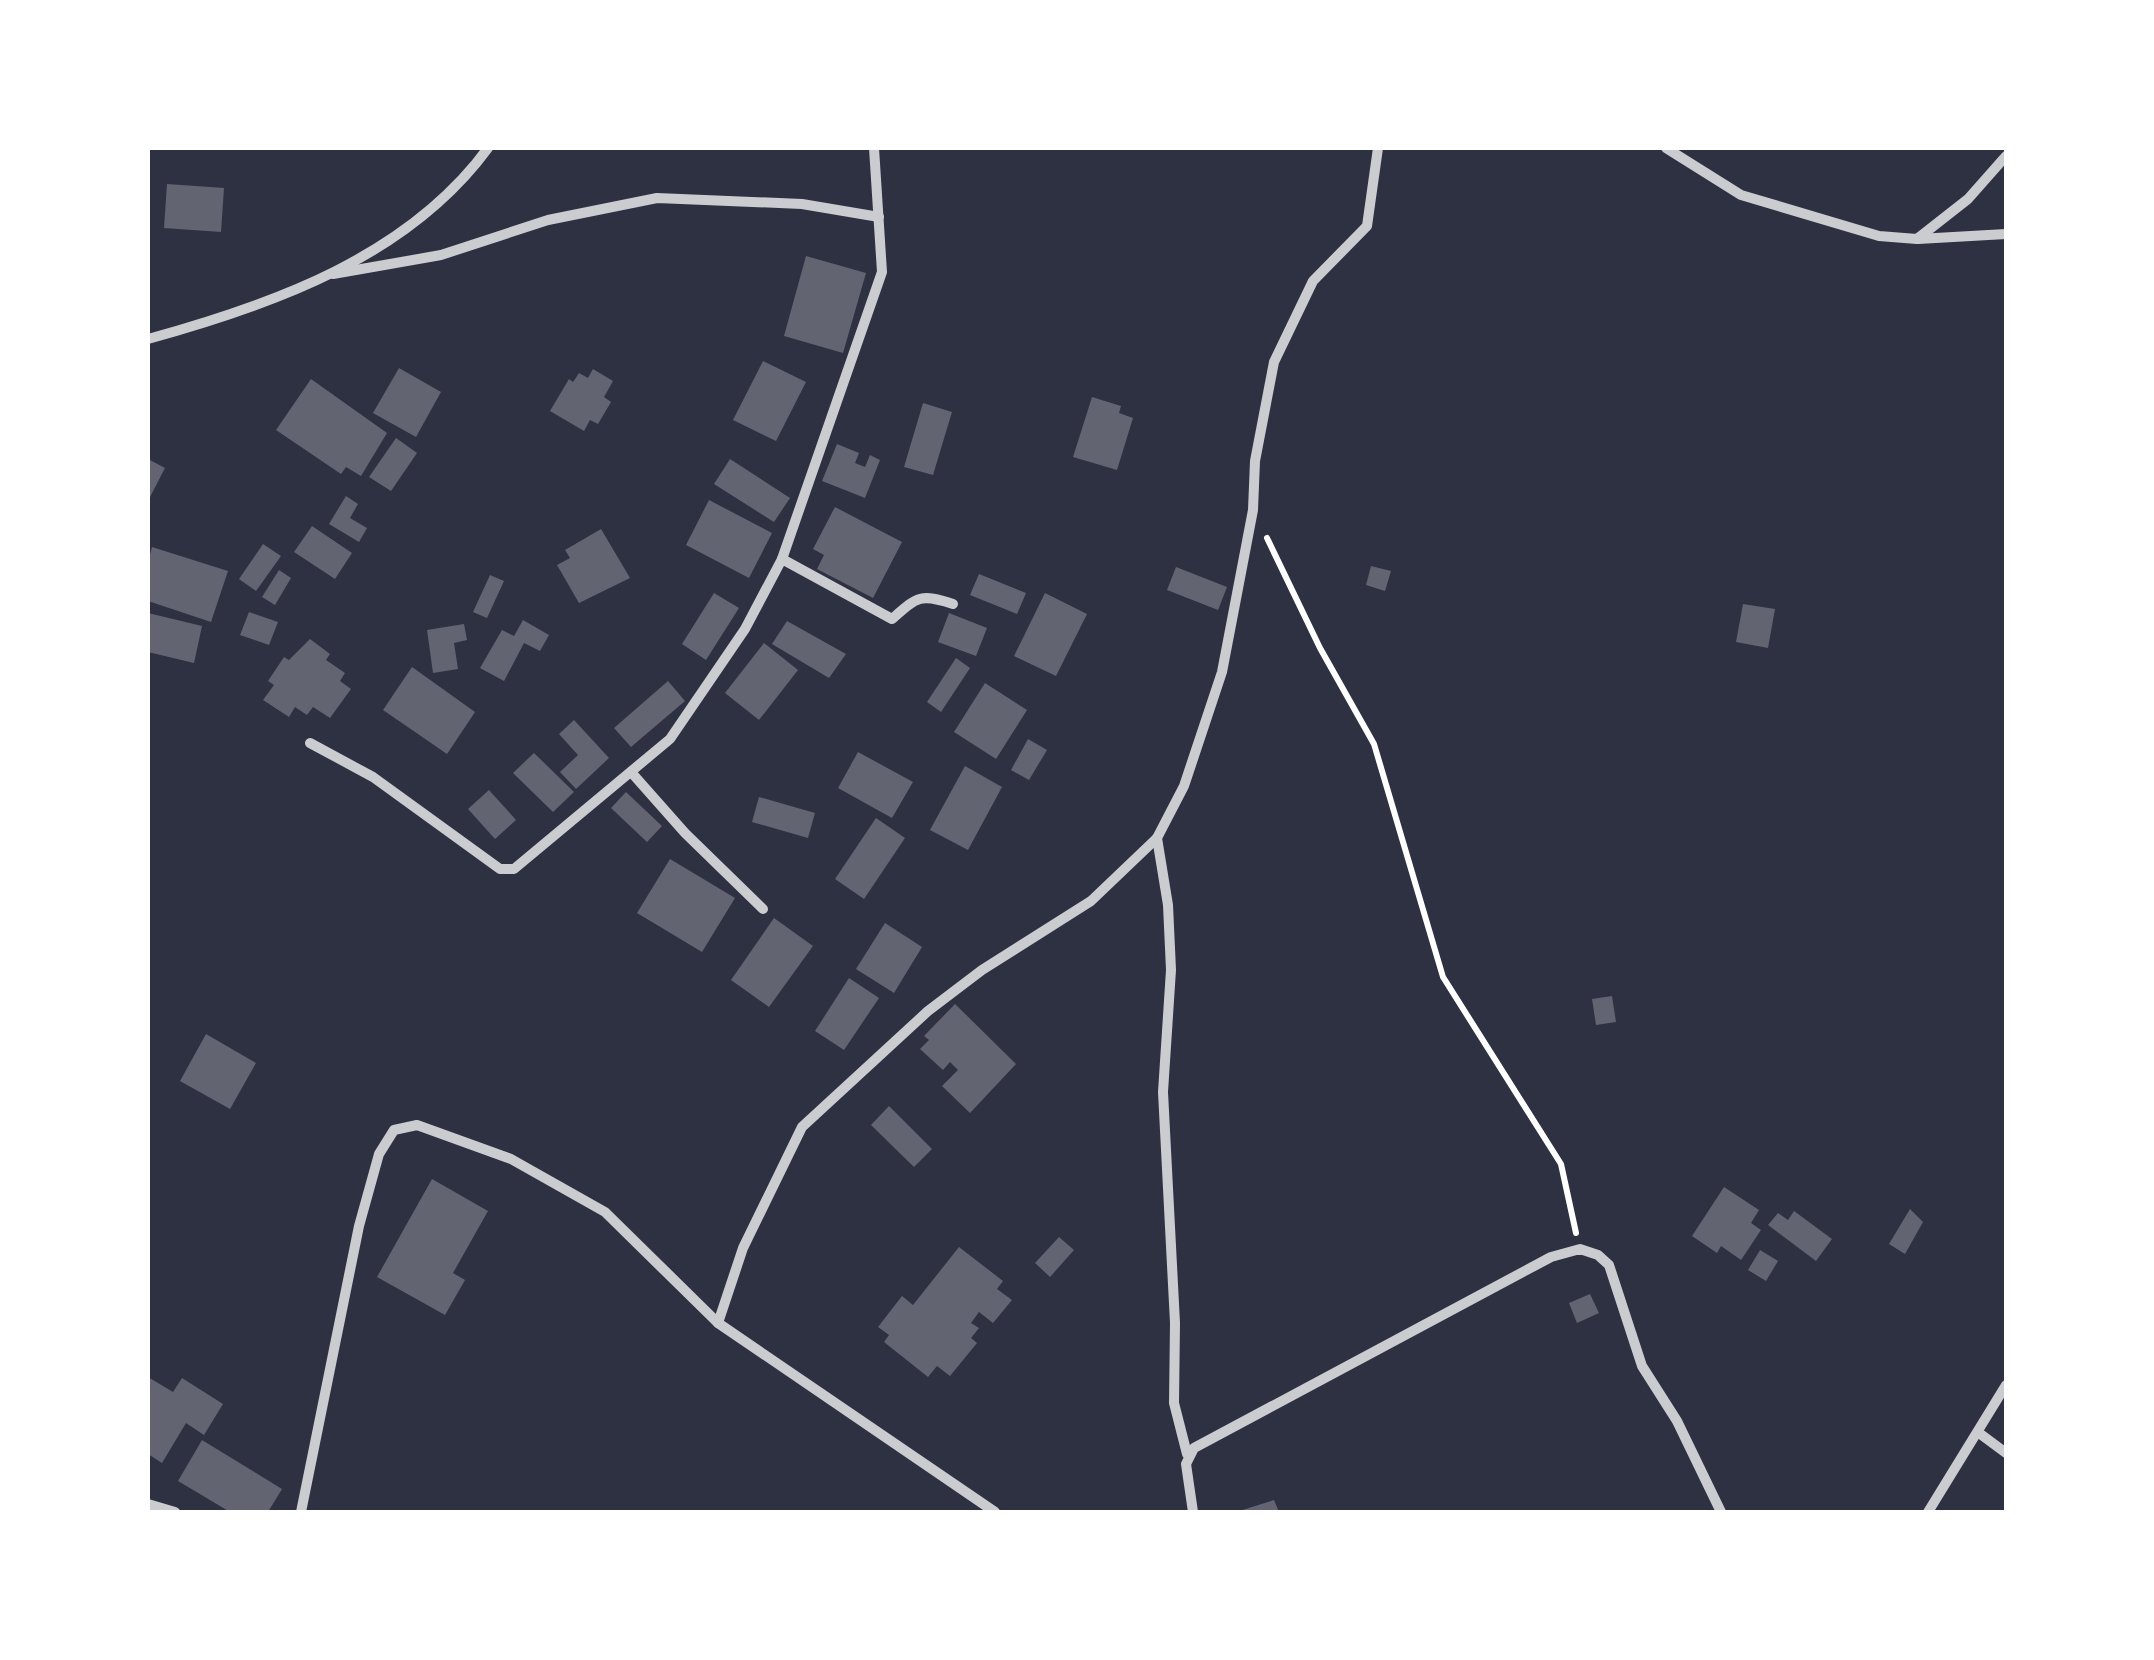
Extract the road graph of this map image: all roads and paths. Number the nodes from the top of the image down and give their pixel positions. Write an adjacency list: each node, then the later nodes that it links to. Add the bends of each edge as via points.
1 (488, 148): 9 (street, via 429,210)
2 (874, 148): 6 (street)
3 (1378, 148): 11 (street, via 1367,226 1314,281 1274,362)
4 (1666, 148): 8 (street, via 1741,195 1879,236)
5 (2006, 156): 8 (street, via 1968,199)
6 (880, 218): 9 (street, via 802,204 658,198 548,220 442,255); 12 (street, via 882,272)
7 (2006, 234): 8 (street)
8 (1917, 239)
9 (332, 274): 10 (street)
10 (148, 339)
11 (1253, 510): 16 (street, via 1222,672 1184,786); 18 (path, via 1374,744 1443,976 1561,1164)
12 (782, 560): 13 (street, via 879,616 892,619 928,596); 15 (street, via 745,629 670,739)
13 (953, 604)
14 (310, 743): 15 (street, via 373,777 500,869 514,868)
15 (631, 772): 17 (street)
16 (1157, 838): 19 (street, via 1090,902 928,1011 802,1127 743,1248); 23 (street, via 1171,970 1163,1092 1174,1403)
17 (762, 909)
18 (1580, 1249): 23 (street, via 1522,1272); 29 (street, via 1609,1265 1642,1366)
19 (718, 1322): 26 (street, via 605,1212 511,1158 417,1125 394,1130 379,1154 359,1226); 27 (street)
20 (2006, 1385): 21 (street)
21 (1979, 1434): 22 (street); 30 (street)
22 (2006, 1453)
23 (1188, 1454): 28 (street)
24 (148, 1504): 25 (street)
25 (174, 1512)
26 (302, 1512)
27 (995, 1512)
28 (1194, 1512)
29 (1721, 1512)
30 (1928, 1512)

